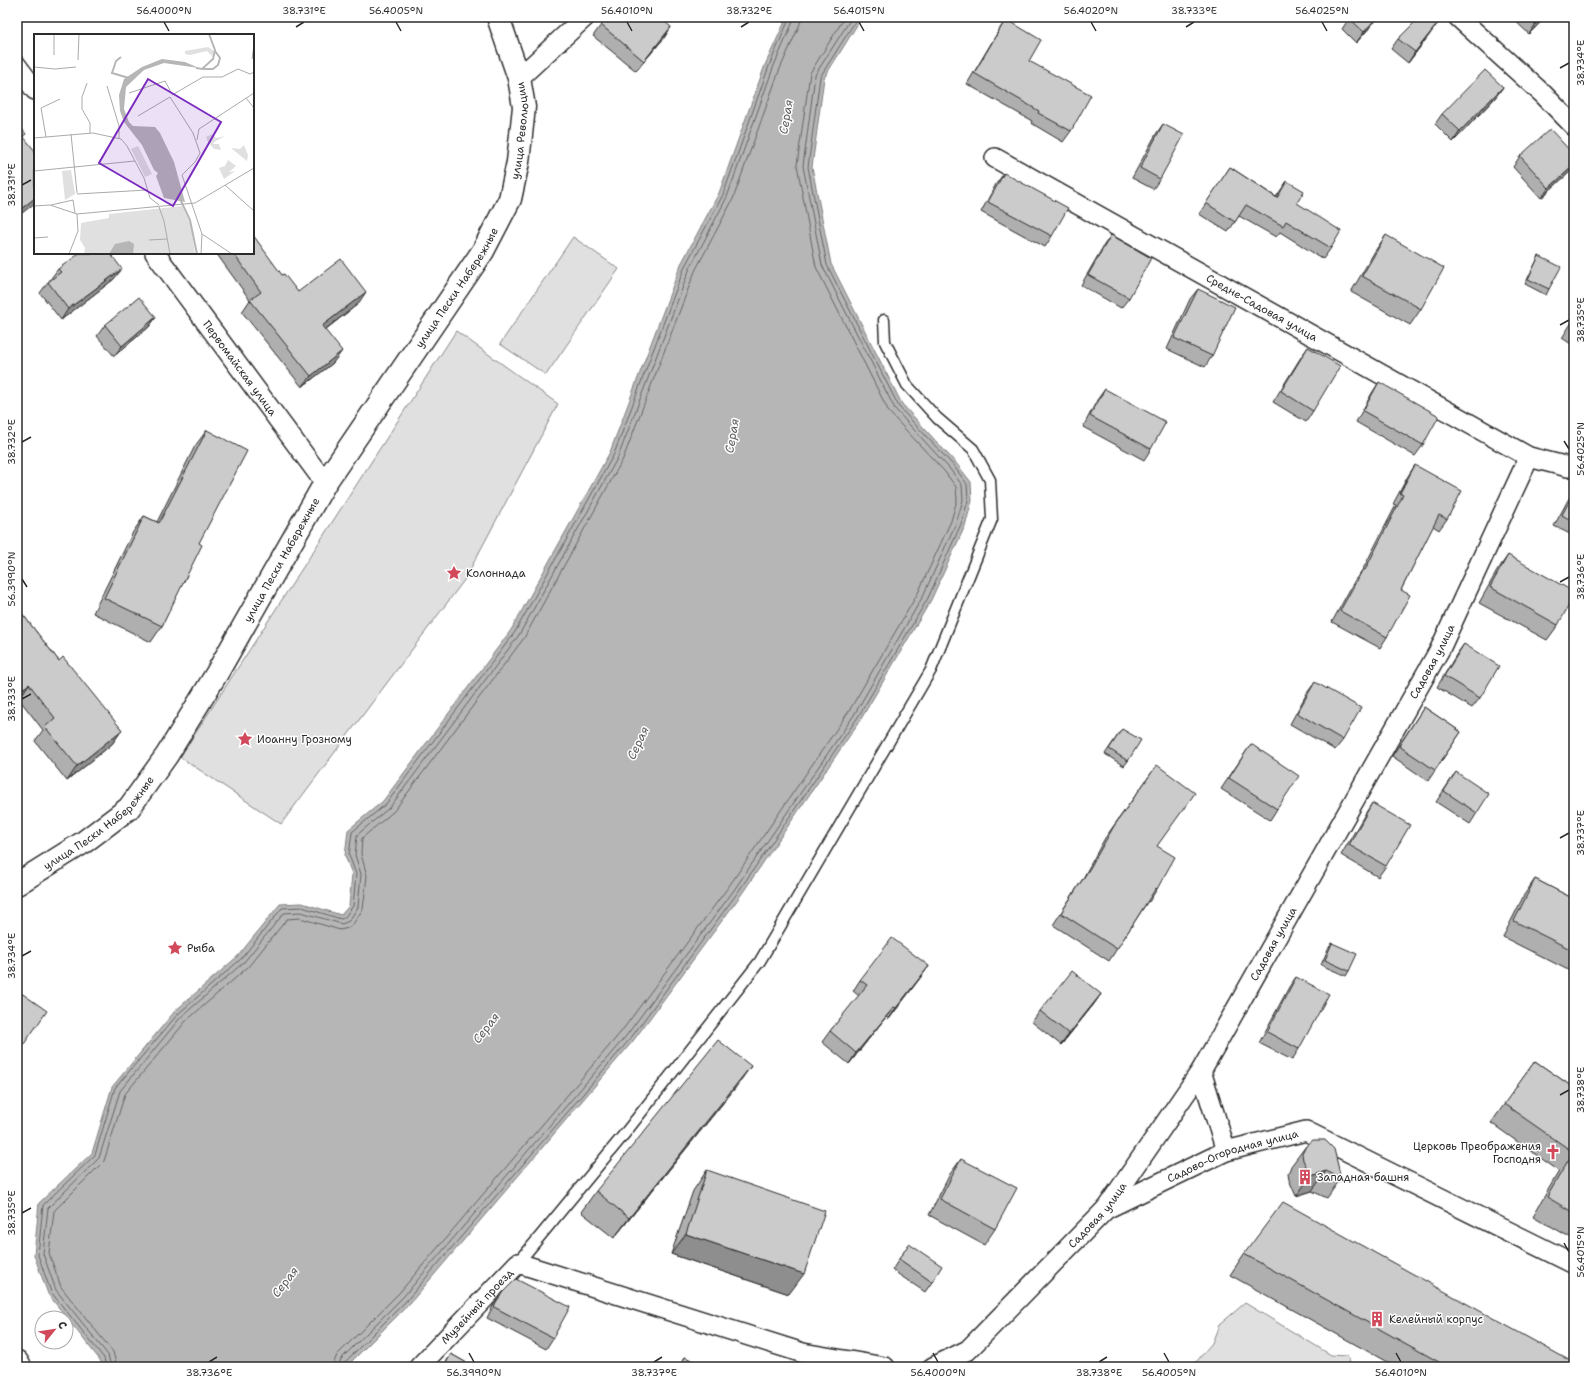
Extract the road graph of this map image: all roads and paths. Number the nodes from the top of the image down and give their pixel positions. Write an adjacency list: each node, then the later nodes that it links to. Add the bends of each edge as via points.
1 (498, 17): 5 (main road, улица Революции)
2 (586, 17): 5 (street)
3 (1458, 17): 7 (street, via 1543,94)
4 (17, 66): 6 (street)
5 (519, 78): 9 (main road, улица Революции, via 524,107 518,162)
6 (34, 89)
7 (1574, 126)
8 (995, 158): 12 (street, Средне-Садовая улица)
9 (510, 199): 14 (main road, улица Пески Набережные, via 483,251)
10 (156, 254): 14 (street, Первомайская улица)
11 (884, 320): 19 (lane, via 885,342 907,385 937,418 973,449 990,480 992,519 931,670 760,961 626,1132)
12 (1529, 457): 13 (street, Средне-Садовая улица); 16 (street, Садовая улица, via 1440,649)
13 (1572, 468)
14 (325, 483): 15 (main road, улица Пески Набережные, via 217,673 166,755 129,808 84,842)
15 (17, 884)
16 (1201, 1071): 17 (street); 18 (street, Садовая улица)
17 (1226, 1151): 18 (street, Садово-Огородная улица); 20 (street, Садово-Огородная улица, via 1306,1131)
18 (1106, 1209): 25 (street, Садовая улица, via 968,1350)
19 (518, 1263): 23 (street, Музейный проезд); 24 (street, via 803,1353)
20 (1574, 1264)
21 (17, 1362): 22 (main road)
22 (20, 1367)
23 (419, 1367)
24 (885, 1367)
25 (933, 1367)

